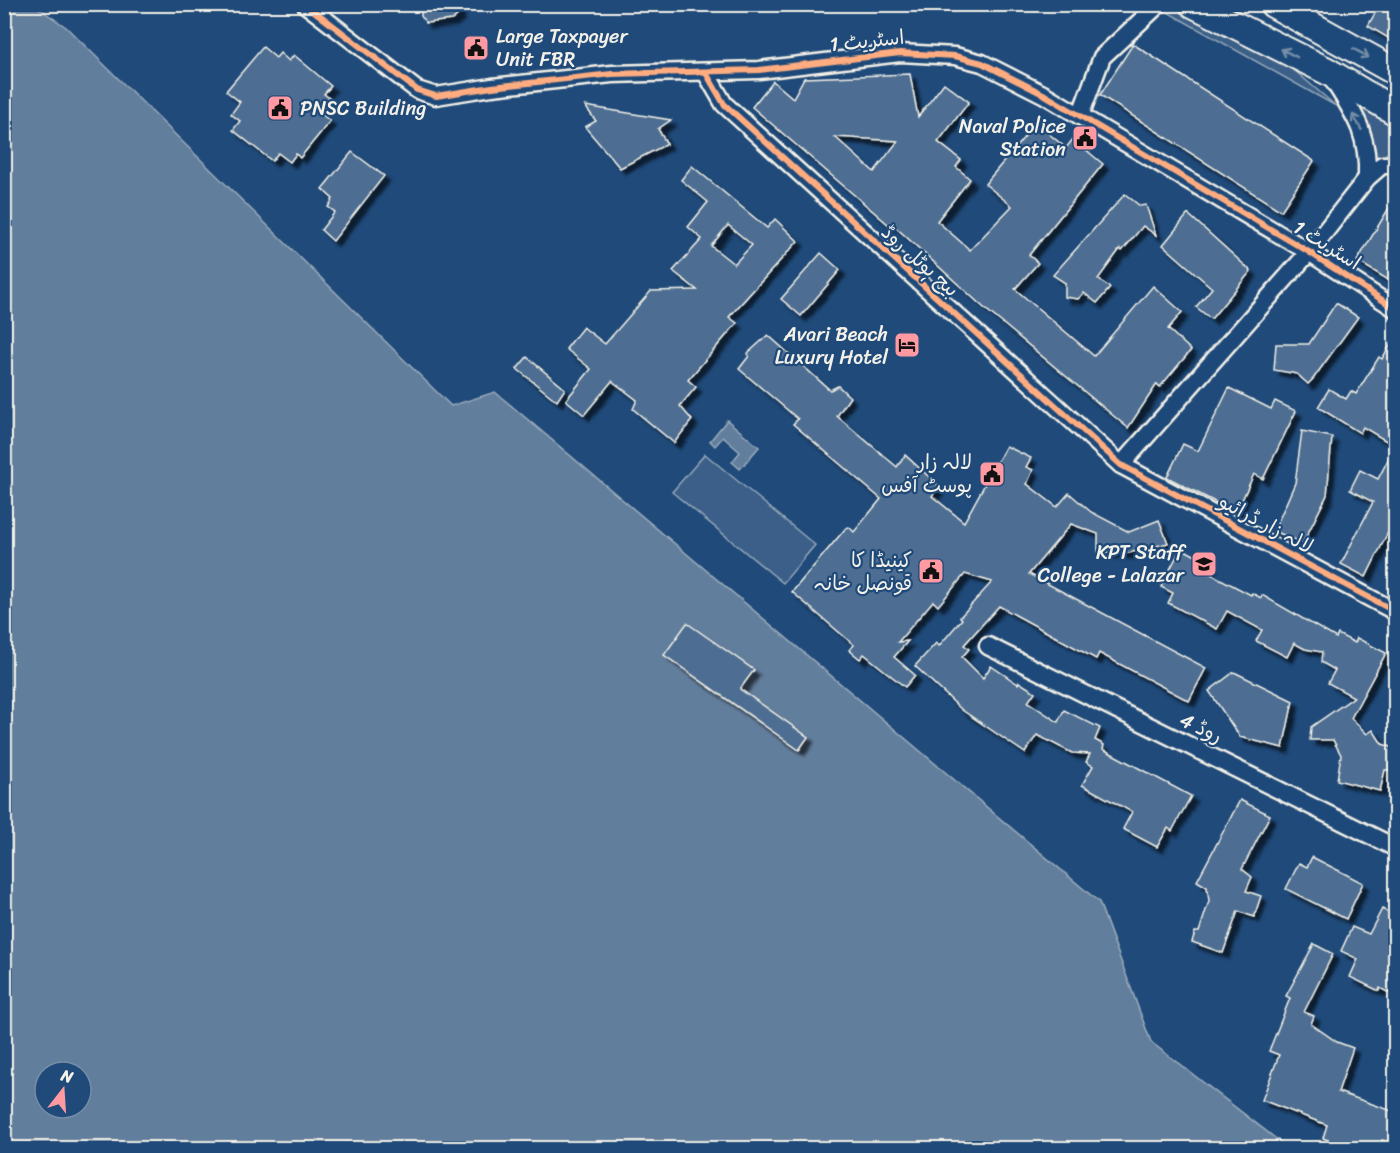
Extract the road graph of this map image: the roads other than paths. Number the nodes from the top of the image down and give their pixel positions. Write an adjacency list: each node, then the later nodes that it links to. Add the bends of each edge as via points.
1 (305, 4): 7 (street, اسٹریٹ 1, via 429,95 621,73)
2 (1159, 4): 9 (street, via 1102,57)
3 (1193, 4): 5 (highway, one-way to 3)
4 (1273, 4): 6 (highway, one-way to 6)
5 (1327, 71): 8 (highway); 11 (street, one-way to 5, via 1368,154 1362,129)
6 (1395, 72)
7 (706, 73): 9 (street, اسٹریٹ 1, via 900,53 955,56 1004,74); 14 (street, بیچ ہوٹل روڈ, via 724,104)
8 (1395, 112)
9 (1080, 116): 12 (street, اسٹریٹ 1)
10 (1395, 165): 11 (street, via 1382,165)
11 (1367, 178): 12 (street)
12 (1309, 252): 13 (street, اسٹریٹ 1); 14 (street)
13 (1395, 309)
14 (1120, 465): 15 (street, لالہ زار ڈرائیو)
15 (1395, 612)
16 (988, 646): 17 (street, روڈ 4)
17 (1395, 848)

